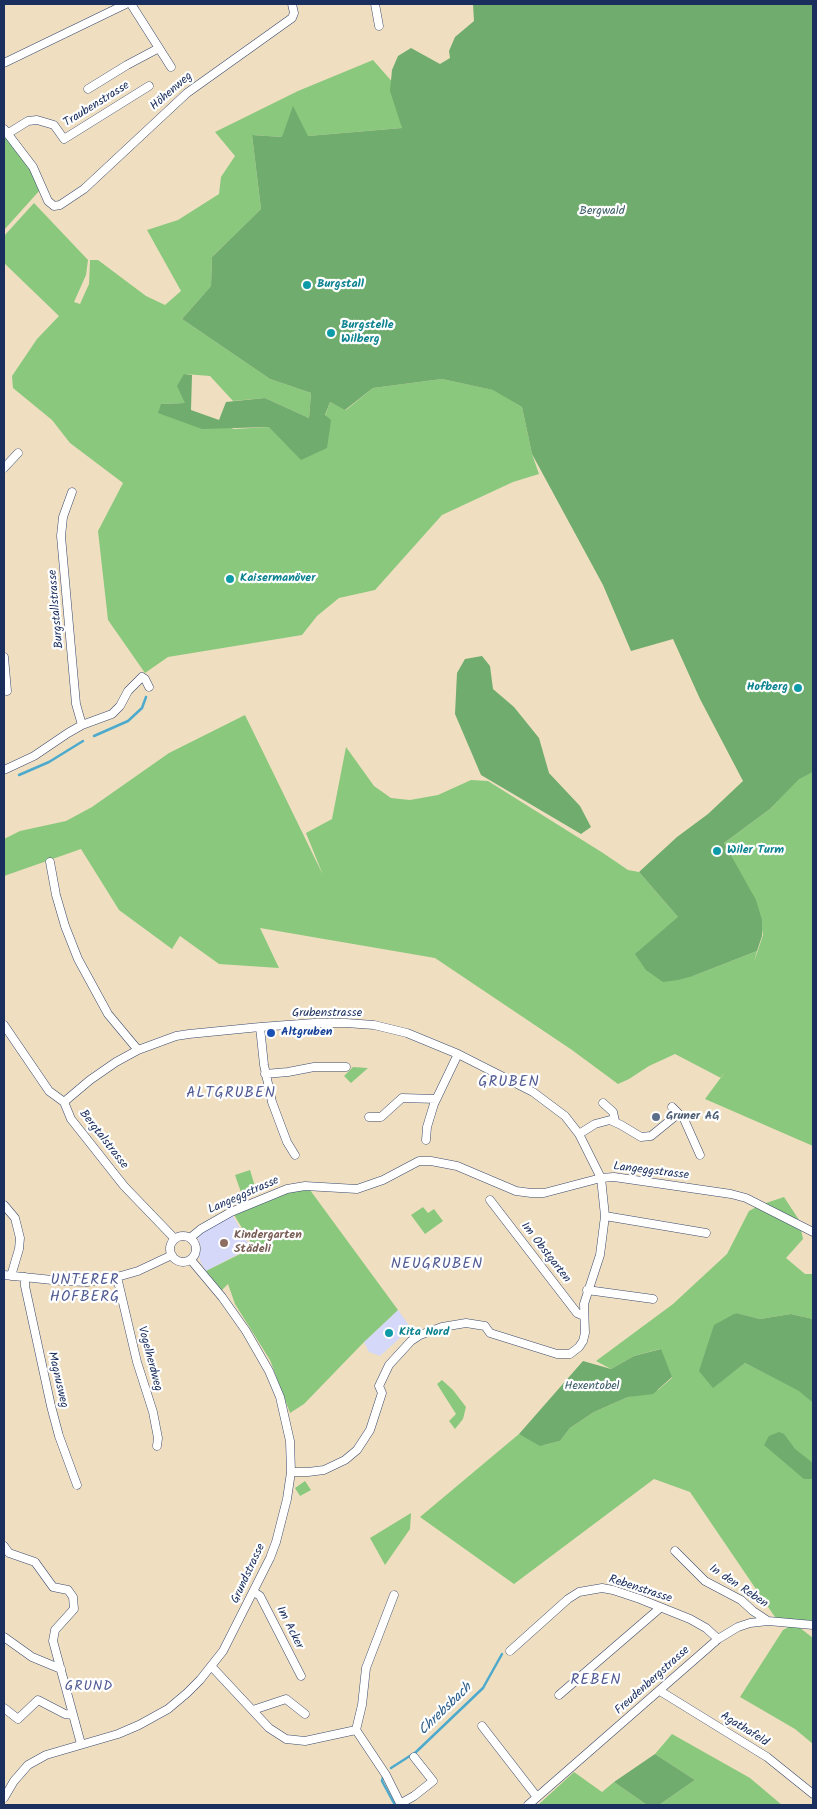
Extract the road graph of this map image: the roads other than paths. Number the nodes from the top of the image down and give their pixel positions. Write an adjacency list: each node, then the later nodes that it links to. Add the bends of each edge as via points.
1 (126, 4): 7 (street)
2 (131, 4): 6 (street)
3 (292, 4): 11 (street, Höhenweg, via 292,18 187,92 84,189 64,203 56,206 49,203 33,167)
4 (376, 4): 5 (street)
5 (379, 26)
6 (159, 48): 8 (street); 10 (street)
7 (4, 63)
8 (171, 67)
9 (149, 86): 11 (street, Traubenstrasse, via 64,139 54,125 38,120)
10 (88, 89)
11 (5, 131)
12 (18, 453): 13 (street)
13 (4, 468)
14 (72, 492): 18 (street, Burgstallstrasse, via 63,517 61,536 76,704)
15 (4, 657): 17 (street)
16 (149, 688): 18 (street, via 142,677 128,691 117,710)
17 (7, 691)
18 (82, 725): 19 (street, via 34,756)
19 (4, 770)
20 (50, 862): 23 (street, via 56,895 78,960 108,1014)
21 (4, 1025): 28 (street, Bergtalstrasse, via 49,1091)
22 (260, 1027): 23 (street, Grubenstrasse, via 189,1034); 24 (street, Grubenstrasse, via 330,1022 374,1025 415,1036); 26 (street)
23 (138, 1050): 28 (street, Grubenstrasse, via 106,1069)
24 (458, 1054): 27 (street); 34 (street, Grubenstrasse, via 534,1092 565,1116)
25 (346, 1067): 26 (street, via 314,1067)
26 (265, 1074): 36 (street, via 280,1124)
27 (436, 1099): 32 (street, via 402,1098 381,1117); 35 (street)
28 (64, 1102): 45 (street, Bergtalstrasse, via 72,1119 124,1186)
29 (603, 1103): 33 (street, via 613,1112)
30 (672, 1107): 31 (street)
31 (678, 1114): 33 (street, via 656,1132 641,1137); 37 (street, via 684,1119)
32 (370, 1118)
33 (614, 1122): 34 (street, via 602,1121)
34 (579, 1134): 38 (street, Grubenstrasse)
35 (426, 1140)
36 (295, 1154)
37 (700, 1155)
38 (601, 1178): 41 (street); 42 (street, Langeggstrasse, via 614,1177 731,1194 746,1198); 44 (street, Langeggstrasse, via 531,1194 506,1188 444,1162 419,1161 357,1189 305,1186 274,1193 213,1221)
39 (490, 1200): 53 (street, Im Obstgarten, via 577,1313)
40 (4, 1205): 48 (street, via 14,1218 20,1238 20,1249)
41 (605, 1216): 43 (street); 51 (street, via 600,1255)
42 (813, 1232)
43 (706, 1233)
44 (190, 1238): 45 (street, via 182,1236); 47 (street, via 196,1245)
45 (175, 1239): 46 (street, via 170,1247)
46 (172, 1255): 47 (street, via 181,1262); 50 (street)
47 (191, 1260): 55 (street, Grundstrasse, via 246,1331 269,1371 288,1427)
48 (7, 1275): 49 (street)
49 (25, 1277): 50 (street, via 76,1282); 56 (street, Magnusweg, via 53,1414)
50 (117, 1277): 54 (street, Vogelherdweg, via 137,1362 153,1412)
51 (587, 1290): 52 (street); 53 (street)
52 (653, 1299)
53 (584, 1316): 55 (street, via 583,1341 577,1350 565,1355 490,1332 485,1326 466,1323 420,1335 389,1365 380,1386 382,1392 370,1430 357,1450 331,1468)
54 (157, 1446)
55 (291, 1472): 59 (street, Grundstrasse, via 276,1542)
56 (77, 1485)
57 (4, 1546): 68 (street, via 9,1553 34,1562 53,1587 68,1590 73,1597 74,1610 55,1630 53,1637)
58 (675, 1551): 62 (street, In den Reben, via 706,1581 741,1600)
59 (254, 1592): 67 (street, Grundstrasse); 69 (street, Im Acker, via 260,1596)
60 (394, 1595): 77 (street, via 366,1668)
61 (660, 1608): 65 (street, Rebenstrasse, via 690,1619); 66 (street, Rebenstrasse, via 613,1590 602,1588 579,1592); 71 (street)
62 (768, 1621): 63 (street, Freudenbergstrasse); 65 (street, Freudenbergstrasse, via 738,1627)
63 (813, 1625)
64 (4, 1637): 68 (street, via 32,1657)
65 (718, 1639): 70 (street, Freudenbergstrasse)
66 (510, 1651)
67 (212, 1667): 73 (street); 78 (street, Grundstrasse, via 168,1709 118,1734)
68 (61, 1670): 75 (street)
69 (301, 1676)
70 (660, 1692): 80 (street, Agathafeld, via 767,1757); 81 (street, Freudenbergstrasse)
71 (560, 1695)
72 (4, 1708): 75 (street, via 18,1719 38,1700)
73 (253, 1710): 74 (street, via 286,1699); 77 (street, via 274,1732 291,1740 313,1740)
74 (305, 1714)
75 (73, 1715): 78 (street)
76 (482, 1726): 81 (street)
77 (356, 1730): 83 (street, via 386,1775)
78 (81, 1744): 82 (street, Grundstrasse, via 46,1755 28,1765)
79 (414, 1757): 83 (street, via 433,1781)
80 (813, 1794)
81 (537, 1797): 84 (street, Freudenbergstrasse)
82 (4, 1798)
83 (400, 1804)
84 (528, 1805)

